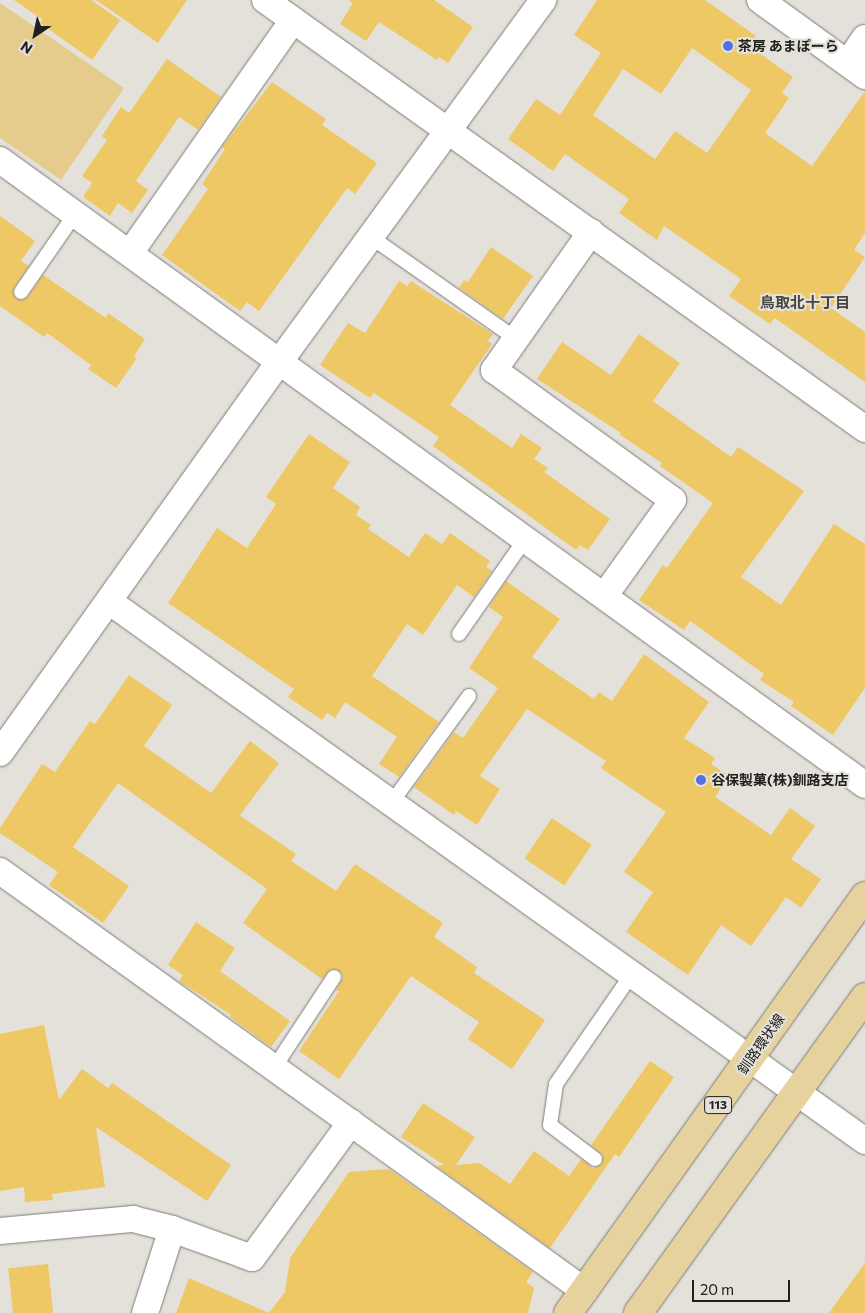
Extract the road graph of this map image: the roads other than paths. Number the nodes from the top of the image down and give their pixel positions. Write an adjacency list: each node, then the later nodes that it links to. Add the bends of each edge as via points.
1 (265, 0): 4 (street)
2 (543, 0): 7 (street)
3 (760, 0): 6 (street)
4 (293, 20): 7 (street); 12 (street)
5 (865, 38): 6 (street)
6 (856, 69)
7 (448, 131): 10 (street); 11 (street)
8 (0, 160): 9 (street)
9 (76, 214): 12 (street); 13 (lane)
10 (591, 232): 14 (street); 16 (street)
11 (371, 237): 14 (lane); 15 (street)
12 (130, 253): 15 (street)
13 (21, 292)
14 (516, 339): 18 (street, via 494,370 673,500)
15 (280, 361): 17 (street); 19 (street)
16 (865, 429)
17 (526, 538): 18 (street); 20 (lane)
18 (605, 595): 23 (street)
19 (110, 602): 22 (street); 24 (street)
20 (458, 634)
21 (469, 696): 24 (lane)
22 (0, 753)
23 (865, 785)
24 (392, 802): 27 (street)
25 (0, 871): 31 (street)
26 (865, 896): 30 (main road, 釧路環状線 / 113)
27 (632, 974): 30 (street); 35 (lane, via 556,1084 550,1125)
28 (334, 977): 31 (lane)
29 (865, 997): 32 (main road)
30 (751, 1059): 32 (street); 38 (main road, 釧路環状線 / 113)
31 (274, 1068): 33 (street)
32 (796, 1092): 34 (street); 41 (main road)
33 (351, 1122): 36 (street, via 252,1258); 38 (street)
34 (865, 1141)
35 (595, 1159)
36 (172, 1229): 37 (street, via 133,1219); 39 (street)
37 (0, 1231)
38 (585, 1291): 40 (main road, 釧路環状線 / 113)
39 (145, 1313)
40 (568, 1313)
41 (638, 1313)

